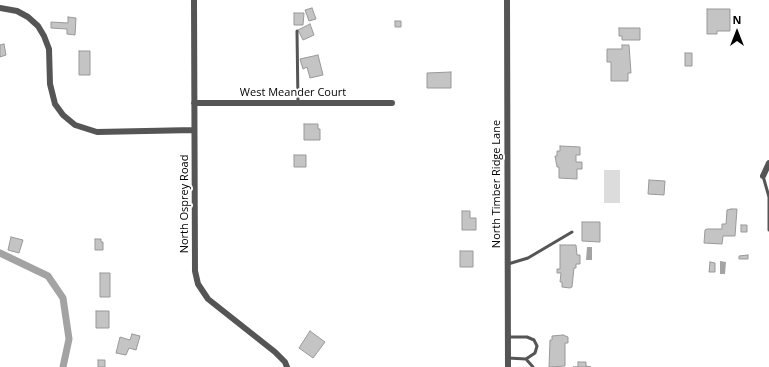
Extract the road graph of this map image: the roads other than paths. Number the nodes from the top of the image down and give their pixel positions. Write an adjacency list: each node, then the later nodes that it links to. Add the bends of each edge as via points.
1 (194, 0): 5 (street, North Osprey Road)
2 (507, 0): 13 (street, North Timber Ridge Lane)
3 (0, 8): 8 (street, via 17,11 28,17 41,31 49,49 50,84 54,104 62,116 75,126 97,132)
4 (297, 31): 6 (lane)
5 (194, 103): 6 (street, West Meander Court); 8 (street, North Osprey Road)
6 (298, 103): 7 (street, West Meander Court)
7 (392, 103)
8 (194, 130): 17 (street, North Osprey Road, via 195,271 198,284 208,299 275,352)
9 (769, 163): 10 (street)
10 (762, 176): 11 (lane, via 768,197)
11 (768, 230)
12 (572, 232): 13 (lane, via 528,258)
13 (508, 264): 14 (street, North Timber Ridge Lane)
14 (508, 337): 15 (street, North Timber Ridge Lane); 16 (lane, via 527,337 534,340 537,346 535,353)
15 (508, 358): 16 (lane); 18 (street, North Timber Ridge Lane)
16 (526, 359): 19 (lane)
17 (287, 367)
18 (508, 367)
19 (533, 367)

